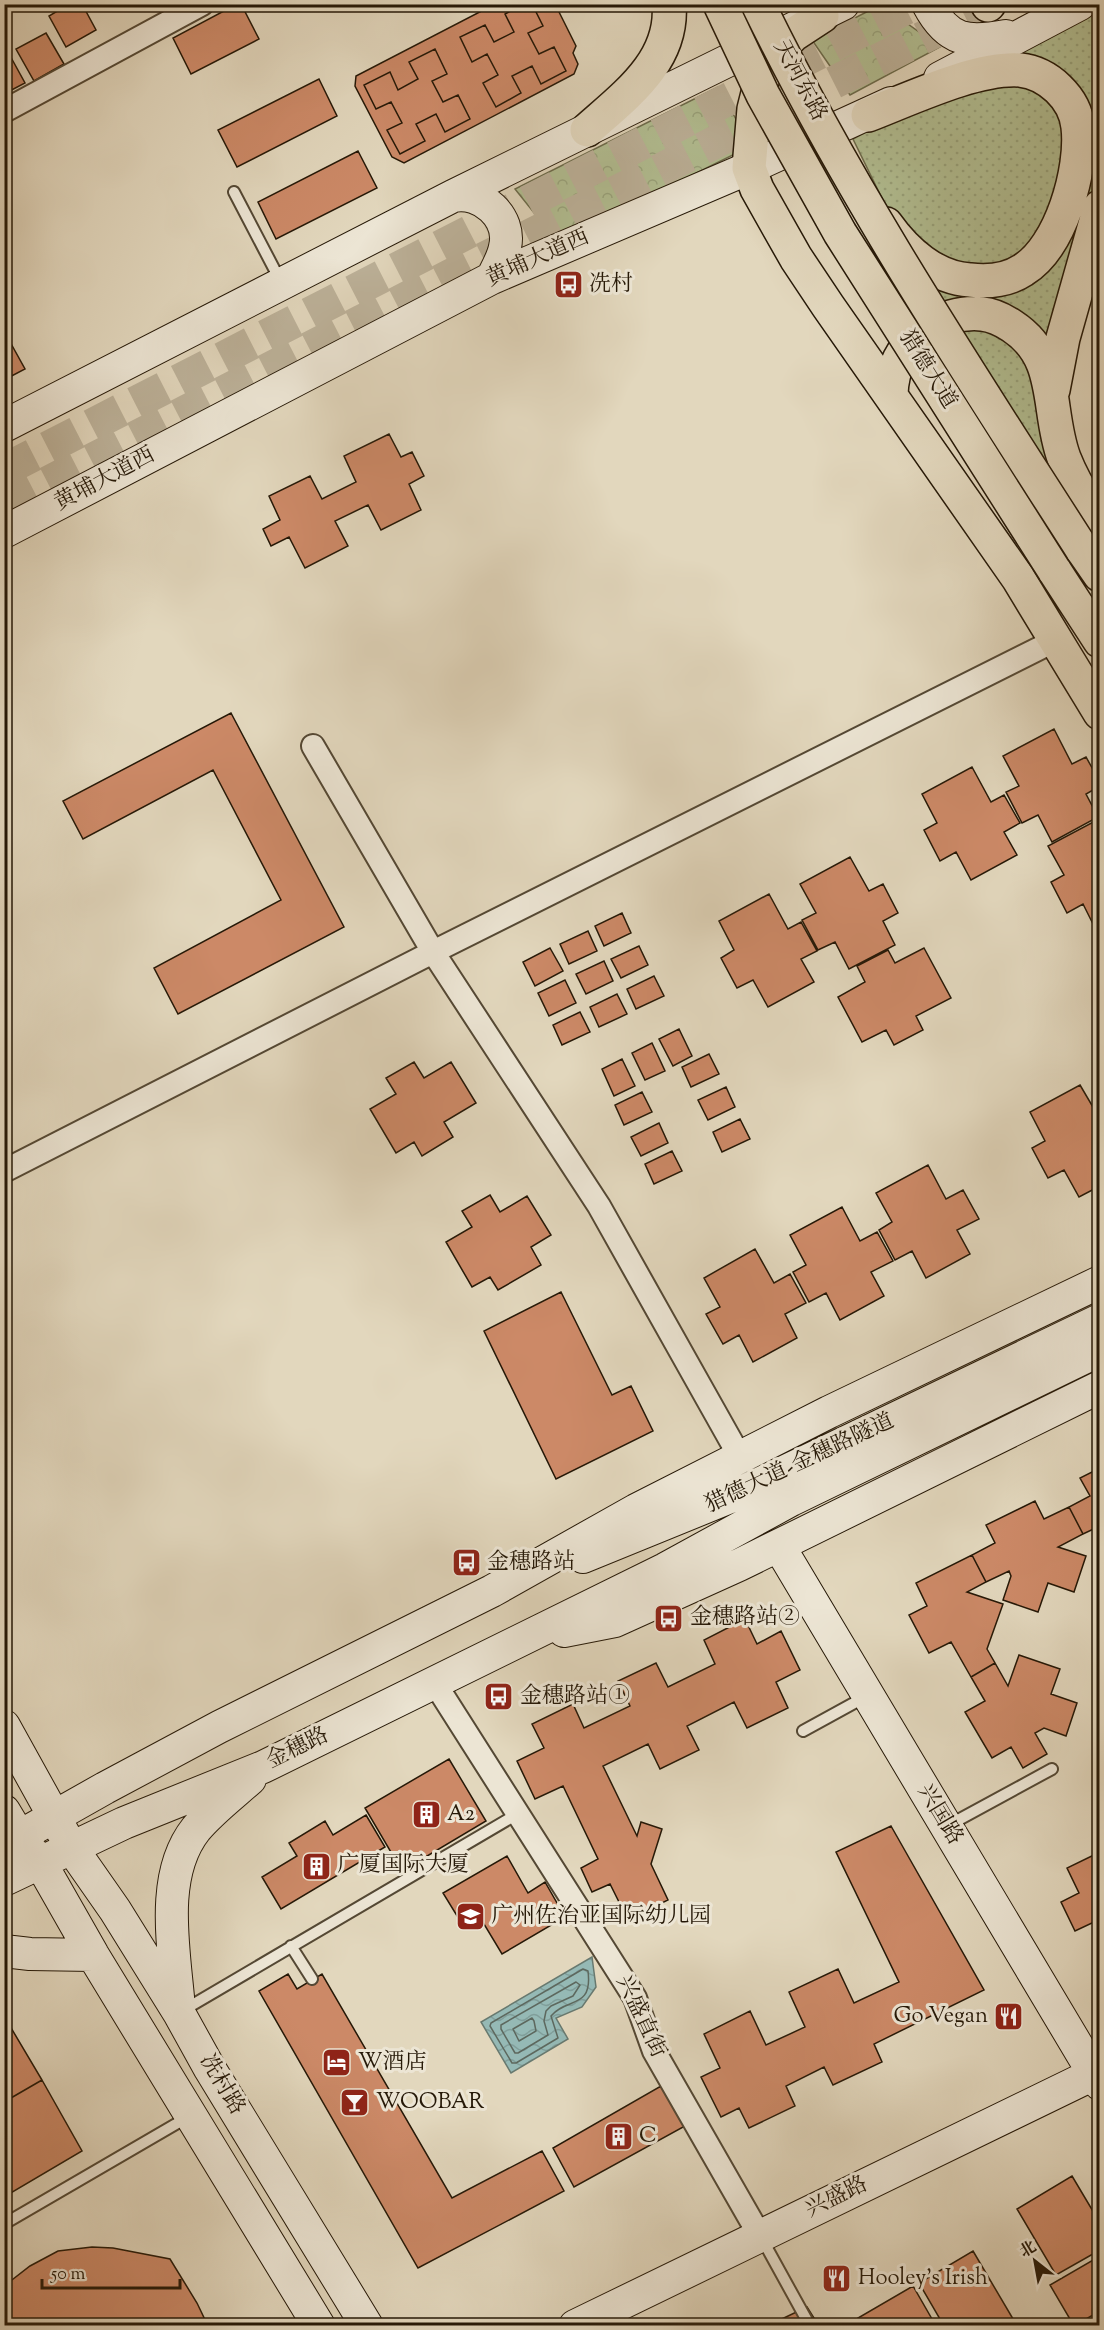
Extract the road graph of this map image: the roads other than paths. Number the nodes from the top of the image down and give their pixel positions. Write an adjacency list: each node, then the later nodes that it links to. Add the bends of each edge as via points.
1 (202, 4): 10 (street)
2 (669, 4): 12 (highway, via 667,36 659,57 647,75)
3 (720, 4): 9 (highway, 天河东路, bridge)
4 (758, 4): 13 (highway, 天河东路, bridge)
5 (928, 4): 8 (main road, via 935,18 958,38 997,38)
6 (1080, 4): 8 (main road, 黄埔大道西)
7 (832, 10): 12 (main road); 14 (highway, via 794,35 767,67 754,109)
8 (1035, 28): 11 (main road, 黄埔大道西)
9 (763, 95): 26 (highway, 猎德大道, bridge, via 840,233)
10 (4, 111)
11 (868, 115): 13 (highway, bridge, via 984,74 1022,70 1045,78 1057,87 1078,125 1076,164 1053,238 1038,258 1005,278 960,280 941,273 921,261 895,236); 14 (main road, 黄埔大道西)
12 (587, 130): 16 (main road)
13 (839, 158): 24 (highway, 猎德大道, bridge, via 894,254)
14 (749, 168): 18 (main road, 黄埔大道西); 21 (highway, via 769,213 796,258)
15 (234, 192): 19 (lane)
16 (453, 196): 18 (main road, via 463,194 484,201 502,222 506,246); 19 (main road)
17 (1100, 207): 20 (highway)
18 (492, 278): 23 (main road, 黄埔大道西)
19 (283, 284): 22 (main road)
20 (1052, 392): 21 (highway, via 1043,361 1029,340 1003,320 973,313 954,315 916,337 898,359); 24 (highway, via 1057,436)
21 (891, 394): 25 (highway)
22 (4, 426)
23 (4, 532)
24 (1094, 549)
25 (1056, 640): 27 (highway); 29 (street)
26 (1100, 640)
27 (1100, 712)
28 (313, 746): 29 (street)
29 (433, 952): 30 (street); 35 (street, via 599,1206)
30 (4, 1171)
31 (1100, 1282): 35 (main road)
32 (1100, 1320): 37 (main road, 猎德大道-金穗路隧道, via 740,1493)
33 (1100, 1350): 38 (main road, 猎德大道-金穗路隧道, via 791,1500 665,1569)
34 (1100, 1387): 36 (main road)
35 (740, 1457): 37 (main road)
36 (779, 1546): 38 (main road, via 615,1621); 40 (main road, 兴国路)
37 (492, 1591): 46 (main road, via 236,1719)
38 (519, 1641): 39 (main road, 金穗路)
39 (434, 1682): 43 (main road, 金穗路); 45 (street, 兴盛直街)
40 (868, 1695): 42 (lane); 47 (main road, 兴国路)
41 (4, 1726): 46 (main road)
42 (803, 1731)
43 (263, 1767): 49 (main road, 金穗路); 56 (main road, via 196,1830 179,1860 171,1897)
44 (1052, 1769): 47 (lane)
45 (519, 1813): 52 (lane); 60 (street, 兴盛直街, via 636,1998 654,2051)
46 (55, 1816): 48 (main road); 49 (main road, 冼村路)
47 (946, 1827): 57 (main road, 兴国路)
48 (8, 1833): 50 (main road, 冼村路)
49 (71, 1847): 50 (main road, 金穗路); 56 (main road, 冼村路)
50 (40, 1862): 51 (main road, 金穗路); 54 (main road, 冼村路)
51 (4, 1880)
52 (291, 1946): 55 (lane); 56 (lane)
53 (4, 1951): 54 (main road)
54 (93, 1955): 58 (main road, 冼村路)
55 (312, 1979)
56 (179, 2013): 62 (main road, 冼村路)
57 (1097, 2077): 60 (main road, 兴盛路)
58 (190, 2115): 59 (lane); 61 (main road, 冼村路)
59 (4, 2224)
60 (760, 2236): 63 (main road, 兴盛路); 64 (lane)
61 (315, 2322)
62 (368, 2325)
63 (575, 2325)
64 (810, 2325)

